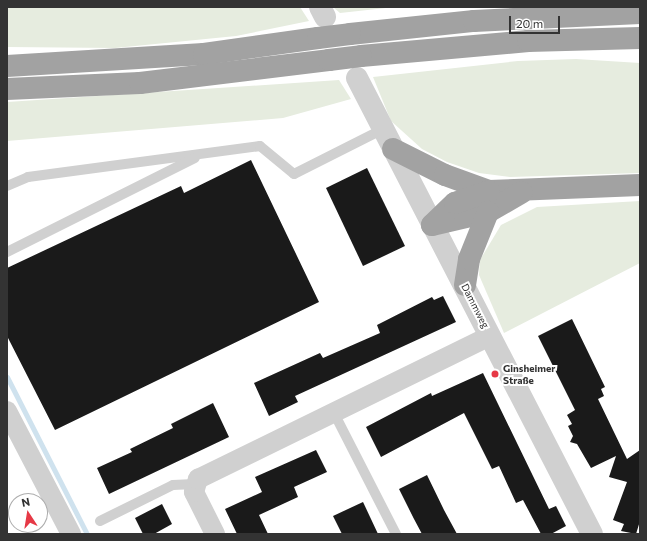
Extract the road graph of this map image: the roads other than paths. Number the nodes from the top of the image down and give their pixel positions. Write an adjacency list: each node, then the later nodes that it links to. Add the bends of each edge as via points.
1 (640, 13): 5 (highway, bridge, via 474,21 189,55)
2 (640, 38): 3 (highway)
3 (585, 39): 4 (highway); 7 (highway, bridge, via 361,56 140,83)
4 (640, 47)
5 (7, 66)
6 (357, 78): 8 (street, Dammweg)
7 (7, 89)
8 (383, 129): 9 (street, Dammweg); 10 (lane, via 294,174 260,146)
9 (393, 149): 13 (highway, via 445,175); 14 (street, Dammweg)
10 (202, 154): 12 (lane, via 28,177); 15 (lane)
11 (640, 185): 13 (highway, via 523,191)
12 (7, 186)
13 (488, 202): 14 (highway, via 455,203); 16 (highway, via 468,259)
14 (432, 225): 16 (street, Dammweg)
15 (7, 252)
16 (465, 285): 17 (street, Dammweg)
17 (490, 336): 19 (street); 25 (street, Dammweg)
18 (7, 411): 22 (street)
19 (334, 412): 20 (street, via 198,479); 24 (lane)
20 (194, 484): 21 (lane, via 173,485); 23 (street)
21 (100, 521)
22 (71, 534)
23 (215, 534)
24 (396, 534)
25 (592, 534)

